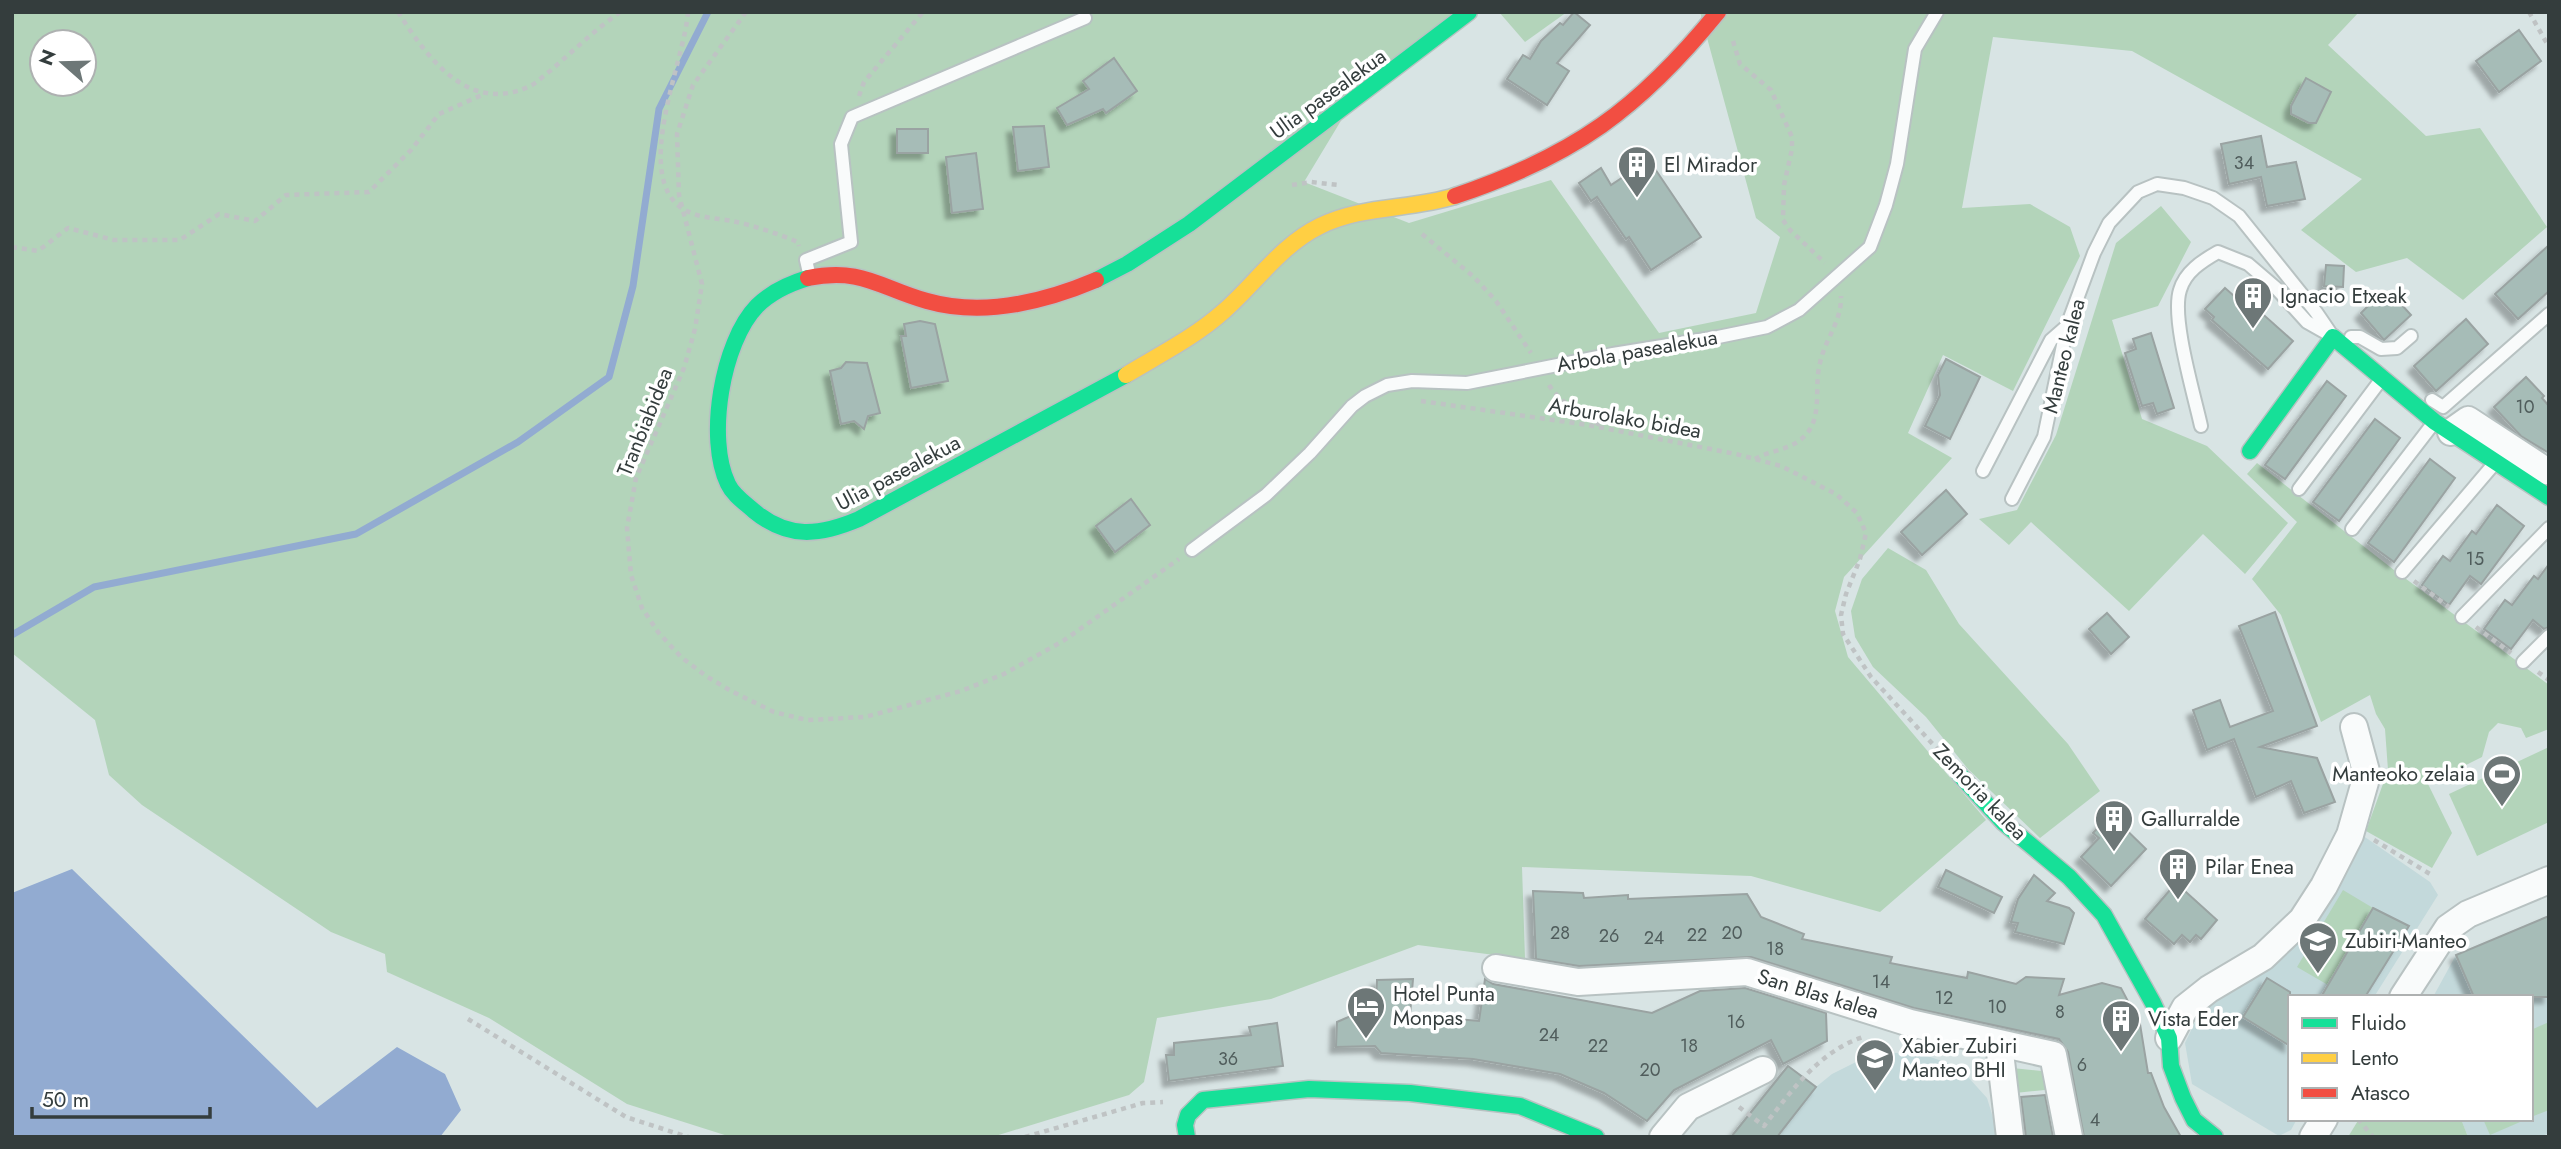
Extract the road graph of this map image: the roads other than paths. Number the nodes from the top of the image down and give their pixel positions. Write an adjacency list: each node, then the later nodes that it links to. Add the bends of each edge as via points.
1 (1469, 12): 5 (street, Ulia pasealekua, via 1188,225 1116,270 1069,292 1002,306 954,307 845,273)
2 (1718, 12): 5 (street, Ulia pasealekua, via 1655,85 1584,141 1519,173 1437,202 1324,223 1295,239 1212,321 1125,376 833,531 774,526 729,489 720,459 719,398 745,320 769,294)
3 (1937, 12): 22 (lane, Arbola pasealekua, via 1915,49 1897,164 1870,247 1800,310 1767,327 1467,383 1387,385 1352,406 1281,482)
4 (1085, 18): 5 (lane, via 852,117 841,144 851,242 806,260)
5 (810, 277)
6 (2549, 314): 10 (lane, via 2442,407 2394,372 2386,369)
7 (2067, 326): 9 (lane, Manteo kalea, via 2109,223 2138,192 2157,184 2213,198 2239,216); 16 (lane, via 2051,340); 19 (lane, Manteo kalea, via 2044,437)
8 (2411, 336): 9 (lane, via 2389,349 2360,337)
9 (2333, 337): 10 (street, Manteo kalea); 11 (lane, Manteo kalea, via 2307,322 2248,264 2218,252 2197,263 2180,289 2178,318); 13 (street)
10 (2377, 374): 12 (street, Manteo kalea); 17 (lane)
11 (2201, 426)
12 (2443, 427): 14 (street, Manteo kalea); 15 (street, via 2468,420); 21 (lane)
13 (2250, 451)
14 (2496, 461): 18 (street, Manteo kalea); 23 (lane)
15 (2549, 469)
16 (1983, 471)
17 (2299, 489)
18 (2549, 496)
19 (2012, 499)
20 (2549, 528): 24 (lane)
21 (2352, 529)
22 (1192, 550)
23 (2402, 572)
24 (2462, 617)
25 (2549, 636): 26 (lane)
26 (2523, 662)
27 (2354, 727): 32 (street, via 2367,775 2350,835 2324,886 2302,920 2263,957 2185,1009)
28 (1959, 774): 32 (street, Zemoria kalea, via 2104,915)
29 (2549, 880): 31 (street, via 2468,914 2448,928)
30 (1496, 968): 33 (street, San Blas kalea, via 1578,982 1747,972 1910,1023)
31 (2404, 995)
32 (2169, 1038): 42 (street, Zemoria kalea, via 2171,1066 2183,1098 2194,1119)
33 (1999, 1044): 40 (street); 41 (street, San Blas kalea, via 2053,1055)
34 (1763, 1070): 39 (street, via 1688,1107)
35 (2323, 1121): 43 (street)
36 (1556, 1130): 37 (street, via 1520,1105 1410,1093 1309,1089 1203,1100 1192,1106 1186,1117); 38 (street)
37 (1187, 1137)
38 (1596, 1137)
39 (1663, 1137)
40 (2010, 1137)
41 (2069, 1137)
42 (2215, 1137)
43 (2313, 1137)

